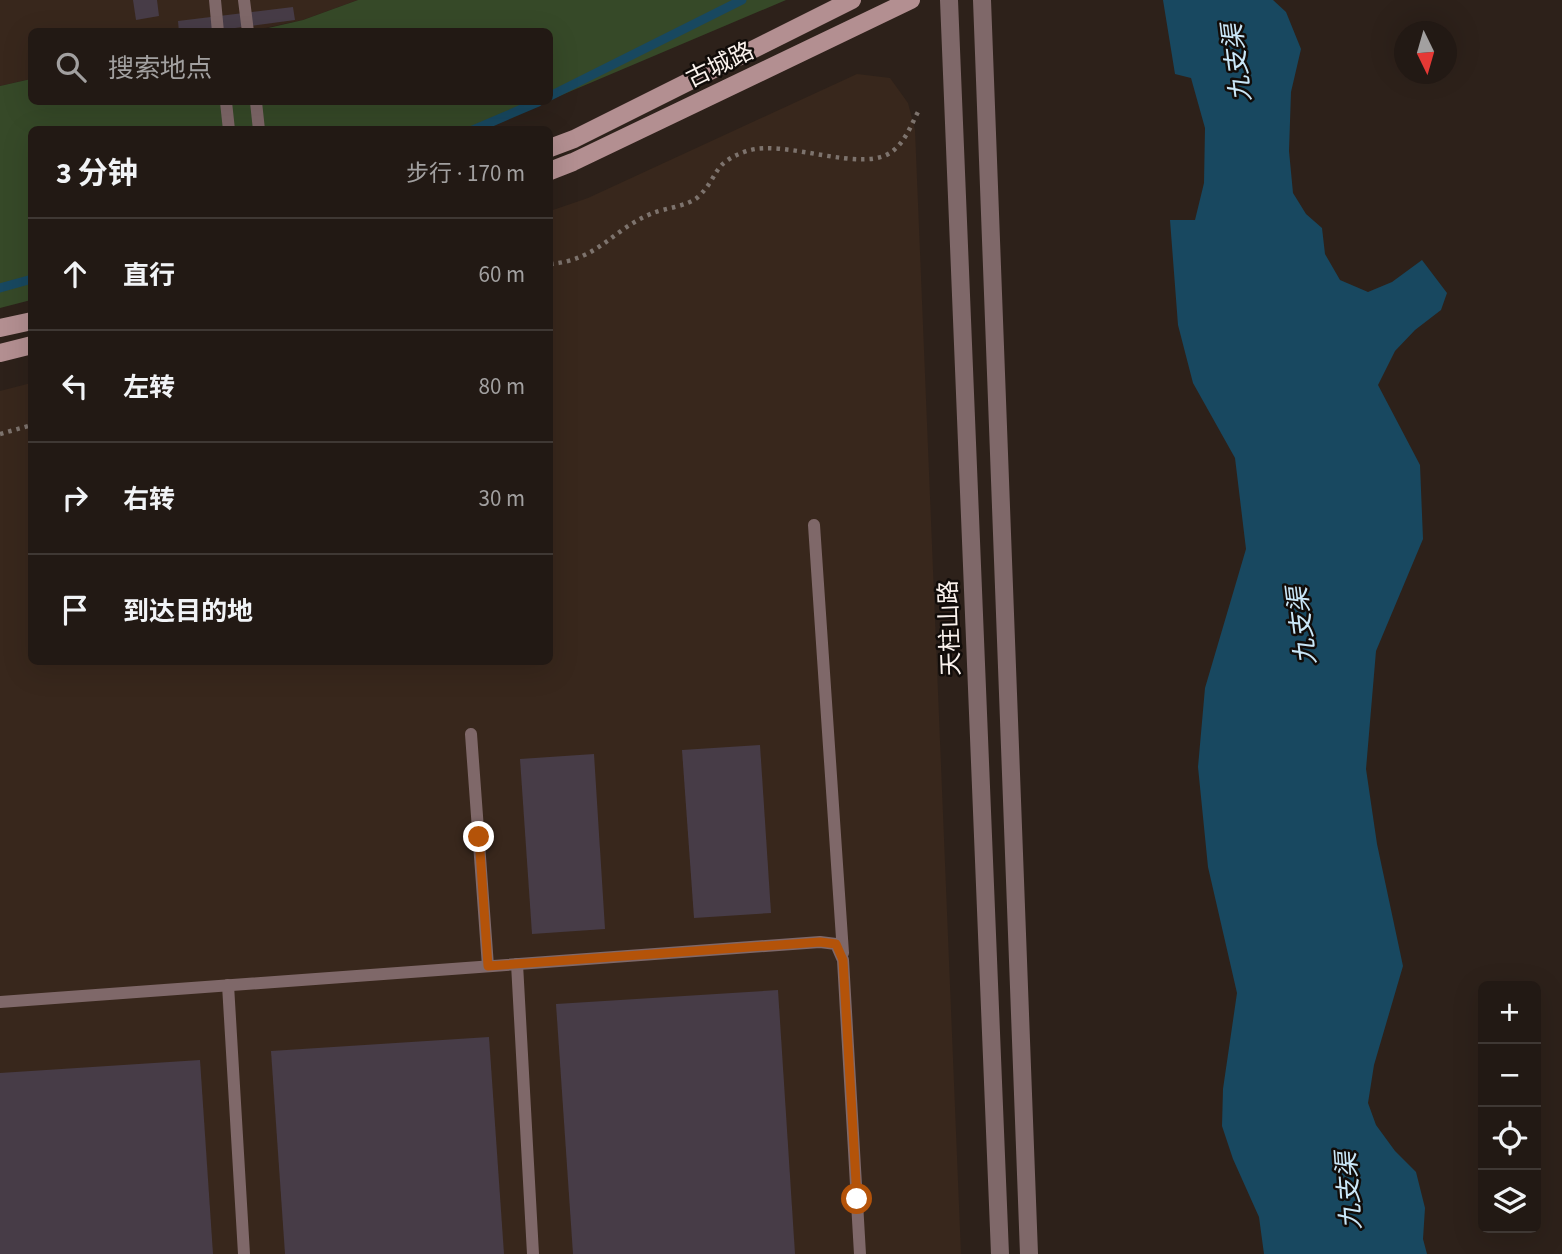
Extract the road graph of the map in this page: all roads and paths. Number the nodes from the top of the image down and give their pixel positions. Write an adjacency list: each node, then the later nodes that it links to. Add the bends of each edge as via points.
1 (215, 0): 7 (lane)
2 (244, 0): 8 (lane)
3 (852, 0): 14 (main road, 古城路)
4 (911, 0): 15 (main road, 古城路)
5 (949, 0): 33 (street, 天柱山路)
6 (982, 0): 34 (street)
7 (218, 28)
8 (248, 28)
9 (226, 105): 12 (lane)
10 (256, 105): 13 (lane)
11 (919, 110): 16 (path, via 892,153 878,157 838,159 772,147 730,157 698,198 641,218 571,262)
12 (229, 126)
13 (259, 126)
14 (553, 147)
15 (553, 170)
16 (553, 264)
17 (28, 322): 18 (main road)
18 (0, 328)
19 (28, 346): 20 (main road)
20 (0, 354)
21 (28, 426): 22 (path)
22 (0, 434)
23 (814, 525): 25 (lane)
24 (471, 734): 27 (lane)
25 (843, 960): 26 (lane, via 836,944 820,942); 32 (lane)
26 (517, 964): 27 (lane); 31 (lane)
27 (488, 966): 28 (lane)
28 (228, 985): 29 (lane); 30 (lane)
29 (0, 1002)
30 (244, 1254)
31 (533, 1254)
32 (860, 1254)
33 (1000, 1254)
34 (1029, 1254)

